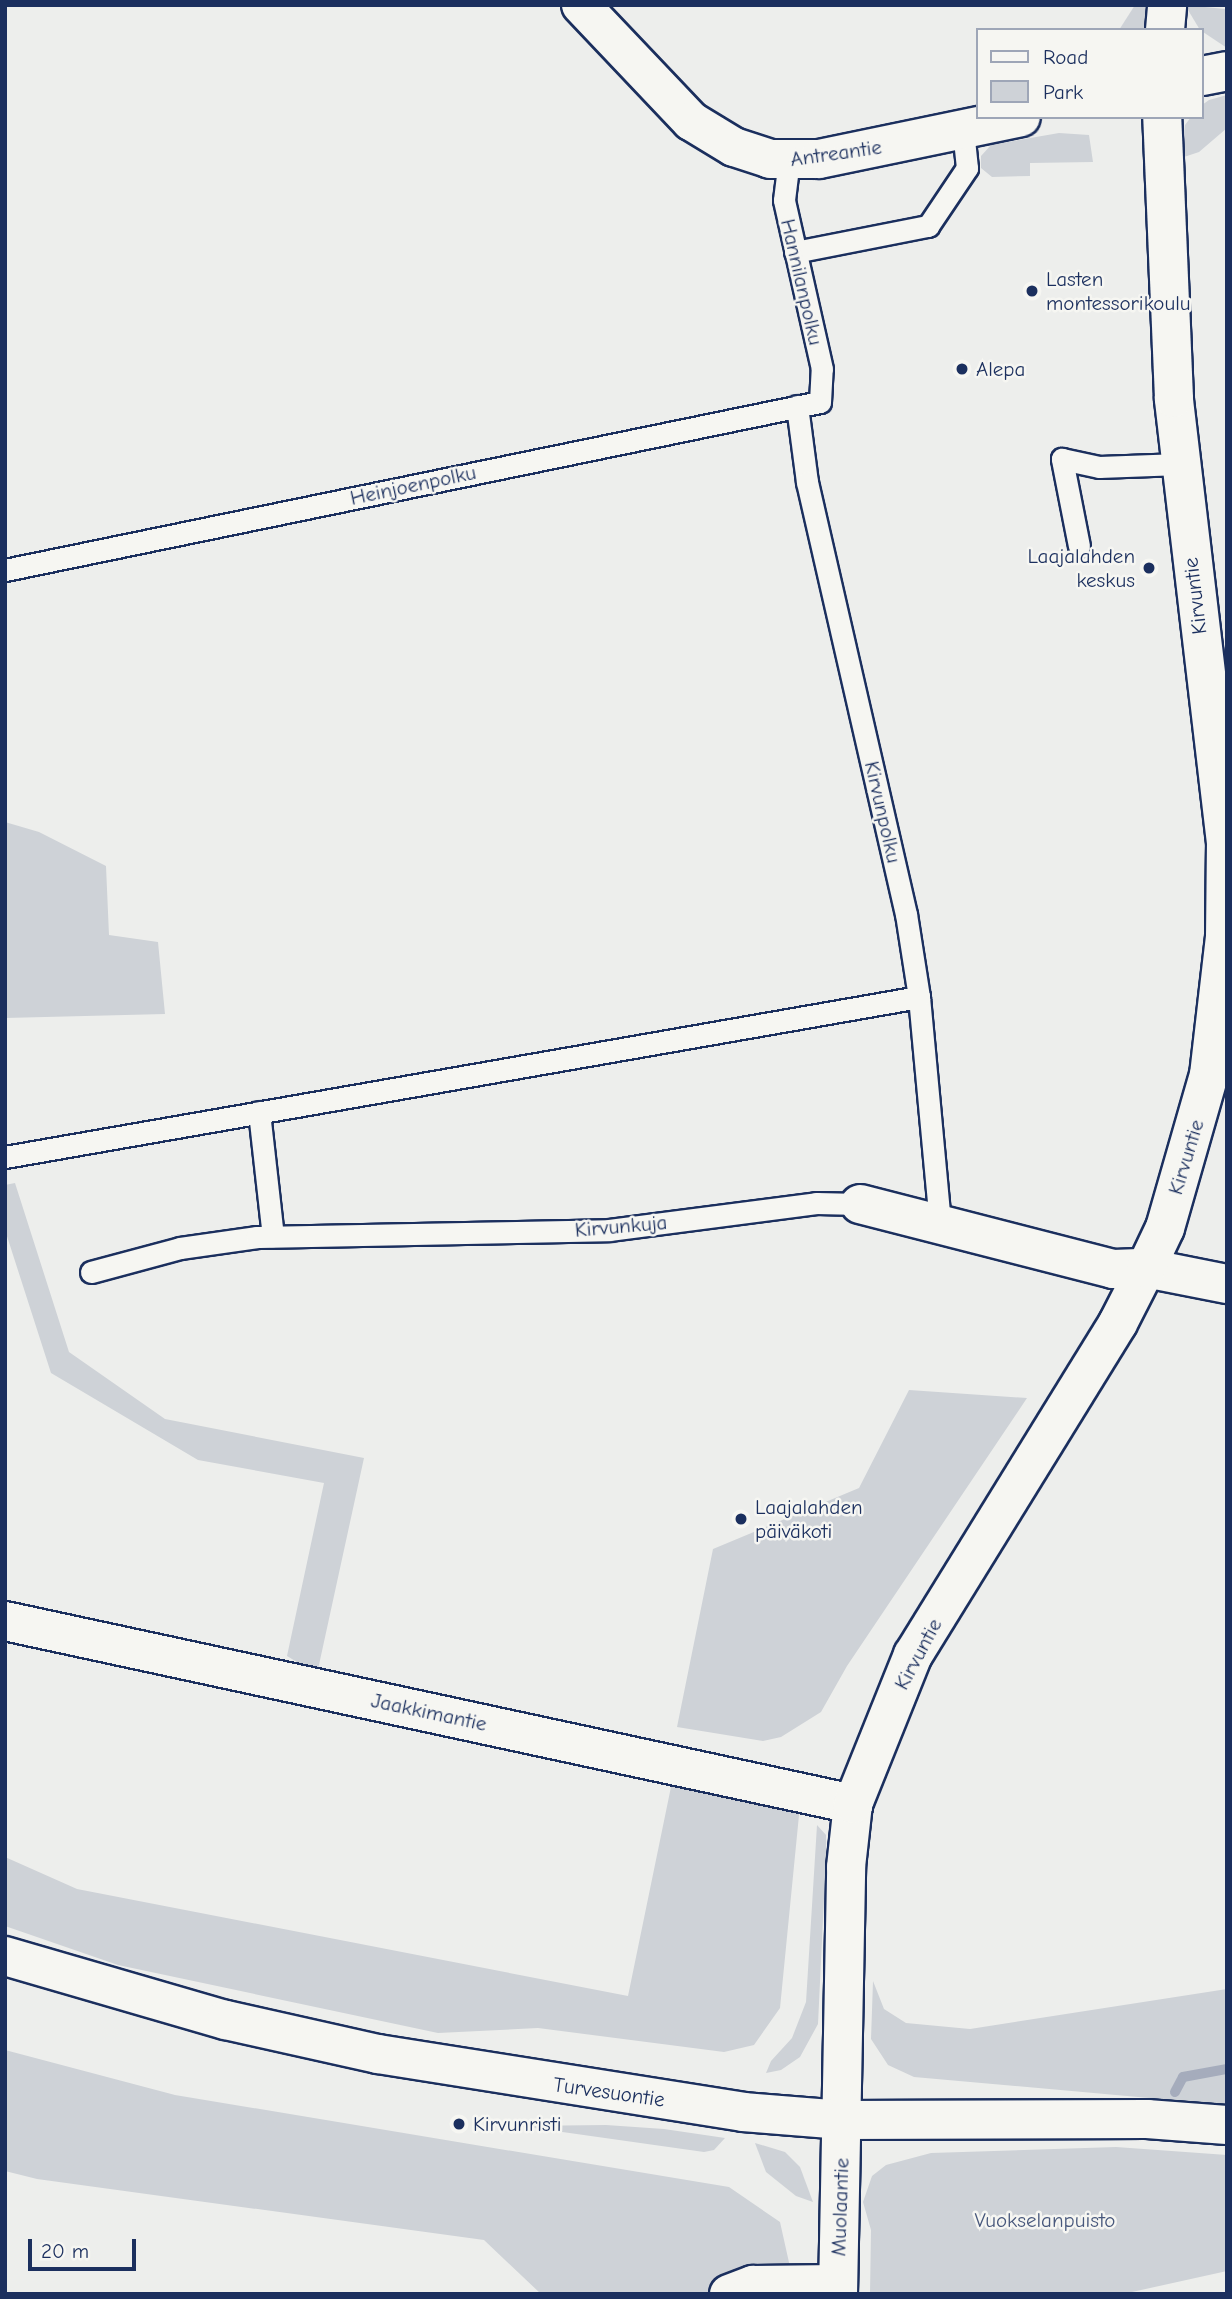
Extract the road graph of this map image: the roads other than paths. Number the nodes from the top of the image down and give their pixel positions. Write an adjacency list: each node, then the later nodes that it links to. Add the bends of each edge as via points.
1 (581, 5): 9 (street, Antreantie, via 691,121 734,147)
2 (1167, 5): 3 (street)
3 (1165, 28)
4 (1227, 71): 5 (street)
5 (1204, 76)
6 (1013, 119): 8 (street, Antreantie)
7 (1162, 119): 13 (street, Kirvuntie)
8 (962, 131): 9 (street, Antreantie); 10 (lane, via 967,168 929,226)
9 (789, 162): 10 (lane, Hannilanpolku, via 784,200)
10 (795, 252): 11 (lane, Hannilanpolku, via 822,369)
11 (820, 402): 12 (lane, Heinjoenpolku)
12 (797, 406): 15 (lane, Heinjoenpolku); 17 (lane, Kirvunpolku, via 807,482 906,914)
13 (1180, 464): 14 (lane, via 1099,467 1062,459); 16 (street, Kirvuntie)
14 (1079, 547)
15 (5, 570)
16 (1226, 843): 23 (street, Kirvuntie, via 1225,937 1209,1075 1165,1228)
17 (919, 997): 18 (lane); 21 (lane, Kirvunpolku)
18 (259, 1112): 19 (lane); 22 (lane)
19 (5, 1157)
20 (860, 1203): 21 (street, Kirvunkuja); 22 (lane, Kirvunkuja, via 816,1203 609,1230)
21 (940, 1223): 23 (street, Kirvunkuja, via 1113,1269)
22 (274, 1236): 24 (lane, Kirvunkuja, via 180,1248)
23 (1146, 1268): 25 (street, Kirvunkuja); 27 (street, Kirvuntie, via 1118,1323 913,1656)
24 (91, 1272)
25 (1227, 1284)
26 (5, 1621): 27 (street, Jaakkimantie)
27 (853, 1804): 29 (street, Kirvuntie, via 846,1867)
28 (5, 1956): 29 (street, Turvesuontie, via 226,2020 378,2054 715,2108)
29 (843, 2120): 30 (street, Turvesuontie, via 1147,2119); 31 (street, Muolaantie)
30 (1227, 2125)
31 (838, 2289): 32 (street, via 753,2285)
32 (729, 2294)

